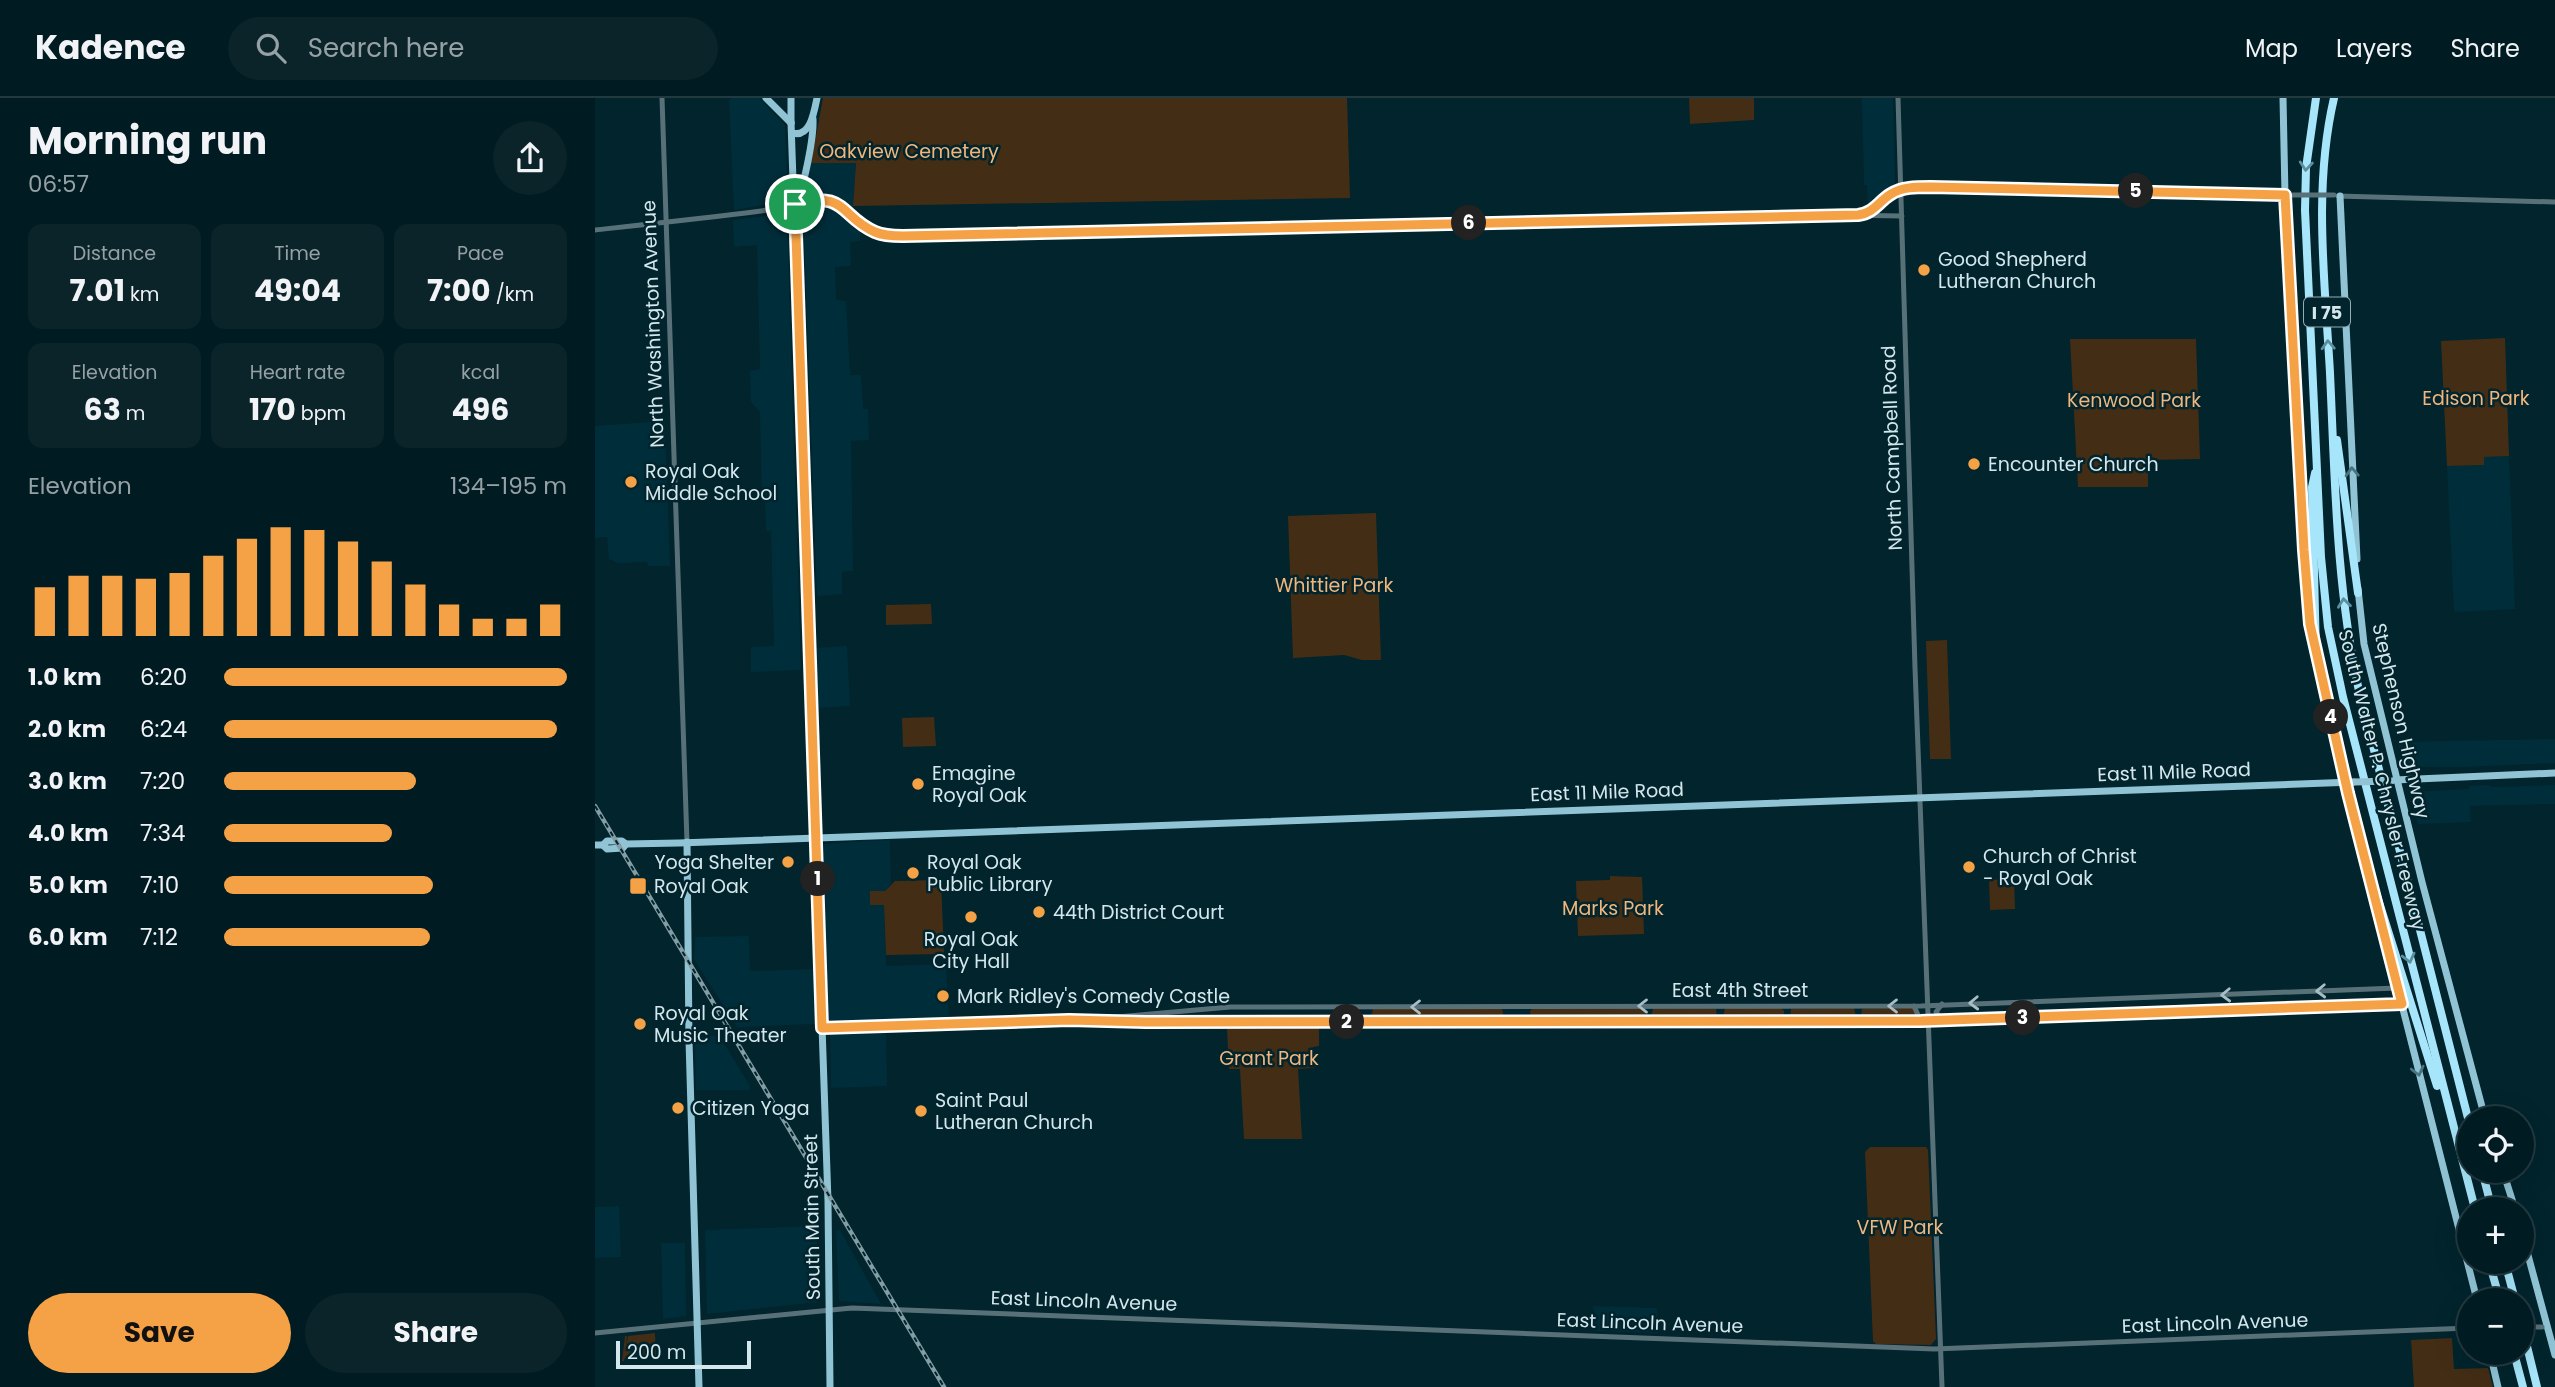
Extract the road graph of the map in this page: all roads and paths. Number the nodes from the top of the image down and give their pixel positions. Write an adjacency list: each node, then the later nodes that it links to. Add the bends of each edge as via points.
1 (661, 98): 19 (street, North Washington Avenue)
2 (766, 98): 10 (main road)
3 (791, 98): 10 (main road, South Main Street)
4 (817, 98): 9 (main road)
5 (1898, 98): 12 (street, North Campbell Road)
6 (2283, 98): 13 (main road)
7 (2316, 98): 22 (highway, South Walter P. Chrysler Freeway / I 75, one-way to 22, via 2305,210)
8 (2334, 98): 21 (highway, I 75, one-way to 8, via 2322,197)
9 (813, 118): 11 (main road, via 805,131); 16 (main road)
10 (791, 122): 11 (main road, South Main Street)
11 (792, 134): 16 (main road, South Main Street)
12 (1901, 189): 13 (street); 17 (street); 18 (street, North Campbell Road)
13 (2289, 195): 14 (street, bridge); 24 (main road, via 2304,560)
14 (2337, 196): 15 (street); 23 (main road, Stephenson Highway, one-way to 14)
15 (2555, 202)
16 (795, 204): 17 (street, via 835,203 874,232 894,236); 19 (street); 29 (main road, South Main Street)
17 (1862, 215): 18 (street)
18 (1902, 216): 28 (street, North Campbell Road)
19 (667, 222): 20 (street); 30 (street, North Washington Avenue)
20 (595, 230)
21 (2332, 413): 23 (highway); 43 (highway, I 75, one-way to 21, via 2355,675 2339,553)
22 (2317, 459): 24 (highway, via 2312,487); 45 (highway, South Walter P. Chrysler Freeway / I 75, one-way to 45, via 2323,590 2335,662)
23 (2358, 593): 26 (main road, Stephenson Highway, via 2364,644)
24 (2316, 654): 27 (main road)
25 (2555, 774): 26 (main road, East 11 Mile Road)
26 (2395, 780): 27 (main road, East 11 Mile Road, bridge); 44 (main road, Stephenson Highway)
27 (2350, 782): 28 (main road, East 11 Mile Road); 32 (main road)
28 (1920, 796): 29 (main road, East 11 Mile Road); 36 (street, North Campbell Road)
29 (817, 837): 30 (main road, East 11 Mile Road); 42 (main road, South Main Street)
30 (687, 842): 31 (main road, East 11 Mile Road, via 607,841); 50 (main road)
31 (599, 845)
32 (2366, 861): 33 (main road); 46 (highway)
33 (2397, 988): 34 (street, East 4th Street, one-way to 34); 35 (main road)
34 (1942, 1004): 36 (street, East 4th Street); 39 (street, via 1936,1012)
35 (2402, 1004): 39 (street, East 4th Street); 48 (main road, one-way to 48)
36 (1927, 1005): 37 (street, East 4th Street); 41 (street, North Campbell Road)
37 (1914, 1006): 38 (street, East 4th Street, one-way to 38, via 1230,1007); 40 (street, via 1918,1015)
38 (1083, 1020): 40 (street, East 4th Street); 42 (street, East 4th Street)
39 (1942, 1020): 41 (street, East 4th Street)
40 (1911, 1021): 41 (street, East 4th Street)
41 (1927, 1021): 54 (street, North Campbell Road)
42 (822, 1028): 49 (main road, South Main Street)
43 (2465, 1106)
44 (2482, 1106)
45 (2457, 1141)
46 (2457, 1142)
47 (2533, 1274): 51 (main road)
48 (2474, 1288)
49 (830, 1308): 50 (street, East Lincoln Avenue); 54 (street, East Lincoln Avenue); 60 (main road, South Main Street)
50 (697, 1322): 53 (street, East Lincoln Avenue); 59 (main road)
51 (2548, 1326): 55 (main road)
52 (2457, 1328): 54 (street, East Lincoln Avenue)
53 (595, 1333)
54 (1941, 1349): 61 (street, North Campbell Road)
55 (2555, 1355)
56 (2493, 1365): 62 (main road)
57 (2517, 1365): 63 (highway)
58 (2532, 1365): 64 (highway)
59 (699, 1387)
60 (830, 1387)
61 (1942, 1387)
62 (2498, 1387)
63 (2523, 1387)
64 (2537, 1387)

